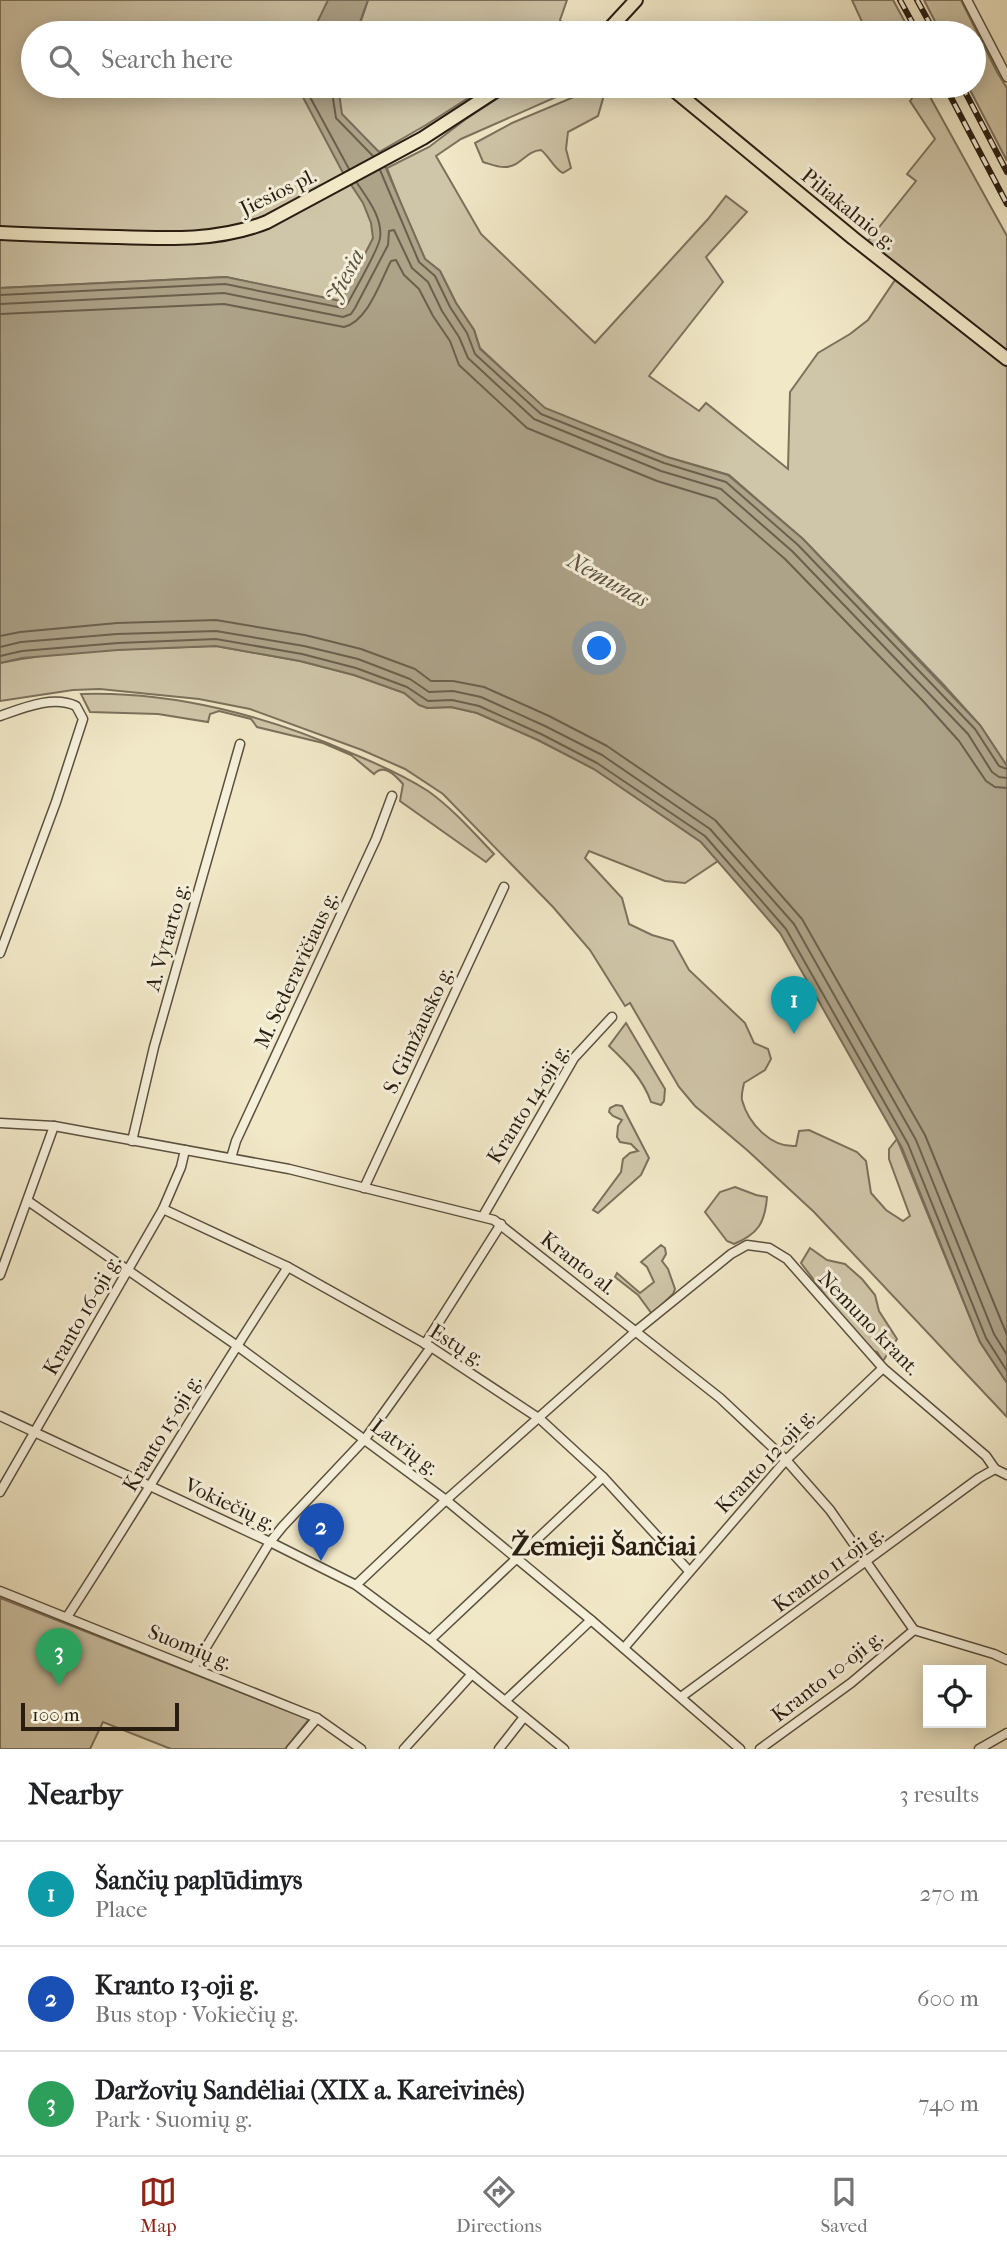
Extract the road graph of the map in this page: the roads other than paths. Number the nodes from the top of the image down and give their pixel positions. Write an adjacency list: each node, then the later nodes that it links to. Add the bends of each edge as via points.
1 (636, 0): 3 (main road)
2 (967, 0): 4 (street)
3 (617, 21)
4 (978, 21)
5 (986, 37): 6 (street)
6 (1007, 77)
7 (484, 98): 9 (main road, Jiesios pl., via 393,155 247,230 145,238)
8 (684, 98): 10 (main road, Piliakalnio g.)
9 (0, 233)
10 (1007, 359)
11 (0, 716): 15 (street, via 62,701 76,706 83,719)
12 (240, 744): 19 (street, A. Vytarto g.)
13 (392, 796): 21 (street, M. Sederavičiaus g.)
14 (504, 887): 22 (street, S. Gimžausko g.)
15 (0, 953)
16 (612, 1017): 25 (street, Kranto 14-oji g., via 574,1058)
17 (0, 1123): 18 (street, Kranto al.)
18 (54, 1126): 19 (street, Kranto al.); 23 (street)
19 (132, 1141): 20 (street, Kranto al.)
20 (185, 1150): 21 (street, Kranto al.); 24 (street, Kranto 16-oji g.)
21 (231, 1158): 22 (street, Kranto al.)
22 (364, 1188): 25 (street, Kranto al.)
23 (28, 1201): 28 (street, Latvių g.); 29 (street)
24 (163, 1209): 27 (street, Estų g.); 28 (street, Kranto 16-oji g.)
25 (483, 1216): 26 (street, Kranto al.)
26 (501, 1224): 30 (street, Kranto al.); 32 (street)
27 (288, 1267): 31 (street, Kranto 15-oji g.); 32 (street, Estų g.)
28 (129, 1270): 31 (street, Latvių g.); 36 (street, Kranto 16-oji g.)
29 (0, 1275)
30 (636, 1331): 33 (street, Nemuno krant., via 731,1254 747,1245 769,1248 787,1259); 35 (street); 38 (street, Kranto al., via 720,1398)
31 (236, 1345): 37 (street, Latvių g.); 42 (street, Kranto 15-oji g.)
32 (428, 1345): 35 (street, Estų g.); 37 (street)
33 (883, 1368): 38 (street, Kranto 12-oji g.); 39 (street, Nemuno krant., via 986,1456)
34 (0, 1416): 36 (street, Vokiečių g.)
35 (540, 1419): 41 (street, Estų g.); 44 (street)
36 (34, 1432): 42 (street, Vokiečių g.); 43 (street, Kranto 16-oji g.)
37 (365, 1439): 44 (street, Latvių g.); 45 (street)
38 (786, 1460): 47 (street, Kranto al.); 48 (street, Kranto 12-oji g.)
39 (995, 1469): 40 (street, Nemuno krant.); 47 (street, Kranto 11-oji g.)
40 (1007, 1475)
41 (603, 1477): 46 (street); 48 (street, Estų g.)
42 (150, 1486): 45 (street, Vokiečių g.); 51 (street, Kranto 15-oji g.)
43 (0, 1492)
44 (446, 1500): 46 (street, Latvių g.); 49 (street)
45 (271, 1542): 49 (street, Vokiečių g.); 57 (street)
46 (517, 1560): 52 (street, Latvių g.); 54 (street)
47 (867, 1562): 53 (street, Kranto al.); 59 (street, Kranto 11-oji g.)
48 (689, 1571): 55 (street, Kranto 12-oji g.)
49 (356, 1585): 54 (street, Vokiečių g.)
50 (0, 1591): 51 (street, Suomių g.)
51 (67, 1617): 57 (street, Suomių g.)
52 (591, 1620): 55 (street, Latvių g.); 60 (street)
53 (914, 1630): 56 (street); 70 (street, Kranto 10-oji g.)
54 (430, 1640): 58 (street, Vokiečių g.)
55 (624, 1648): 59 (street, Latvių g.)
56 (1007, 1660)
57 (194, 1668): 62 (street, Suomių g.)
58 (472, 1674): 60 (street, Vokiečių g.); 66 (street)
59 (681, 1698): 69 (street, Latvių g.)
60 (505, 1701): 61 (street, Vokiečių g.)
61 (524, 1717): 67 (street); 68 (street, Vokiečių g.)
62 (317, 1718): 64 (street); 65 (street, Suomių g.)
63 (1007, 1733): 71 (street)
64 (291, 1749)
65 (361, 1749)
66 (404, 1749)
67 (499, 1749)
68 (564, 1749)
69 (740, 1749)
70 (760, 1749)
71 (979, 1749)

